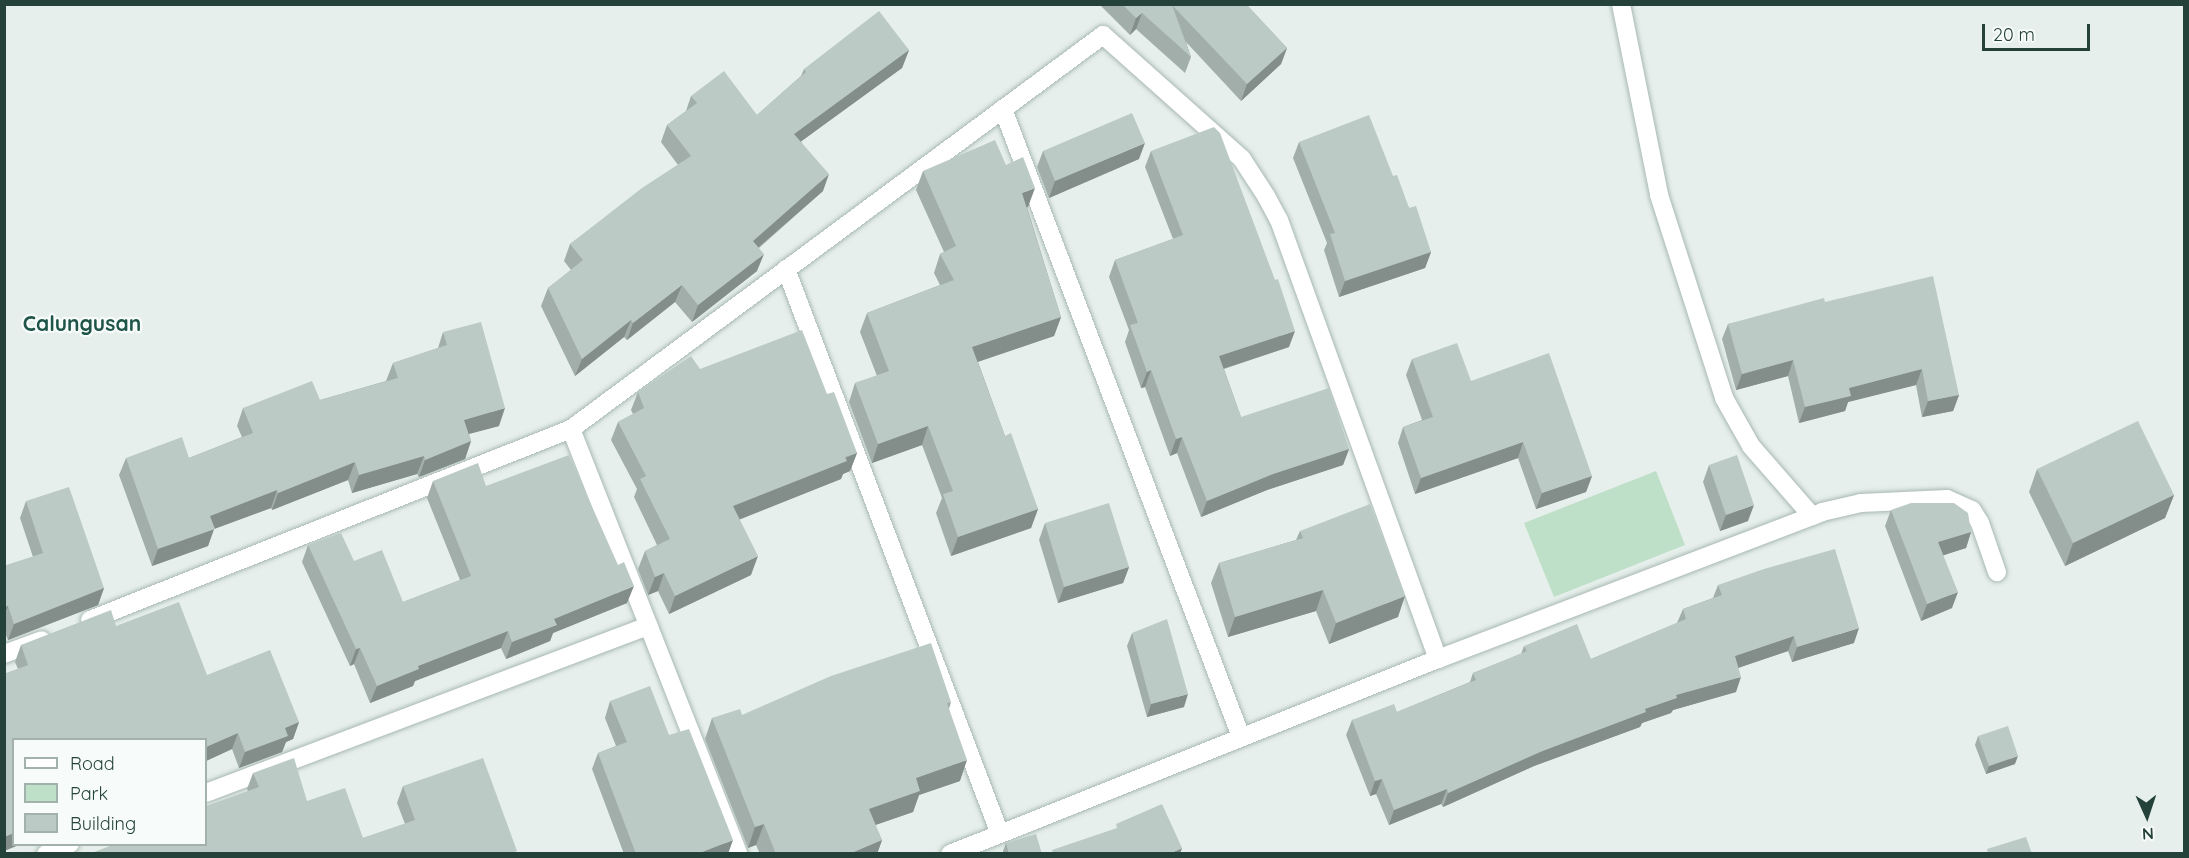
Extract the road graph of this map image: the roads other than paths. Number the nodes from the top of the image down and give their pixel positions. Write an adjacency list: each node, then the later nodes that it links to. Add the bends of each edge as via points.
1 (1621, 4): 5 (street, via 1659,195 1724,398 1751,446)
2 (1003, 109): 3 (street); 9 (street, via 1103,35 1242,159 1279,220); 10 (street)
3 (786, 269): 4 (street); 12 (street)
4 (571, 429): 7 (street); 8 (street)
5 (1812, 516): 6 (street, via 1860,503 1947,499 1972,510); 9 (street)
6 (1997, 572)
7 (649, 626): 11 (street); 15 (street)
8 (4, 654)
9 (1438, 659): 10 (street)
10 (1242, 737): 12 (street)
11 (207, 793)
12 (1000, 834): 16 (street)
13 (65, 846): 14 (street)
14 (46, 854)
15 (738, 854)
16 (950, 854)

